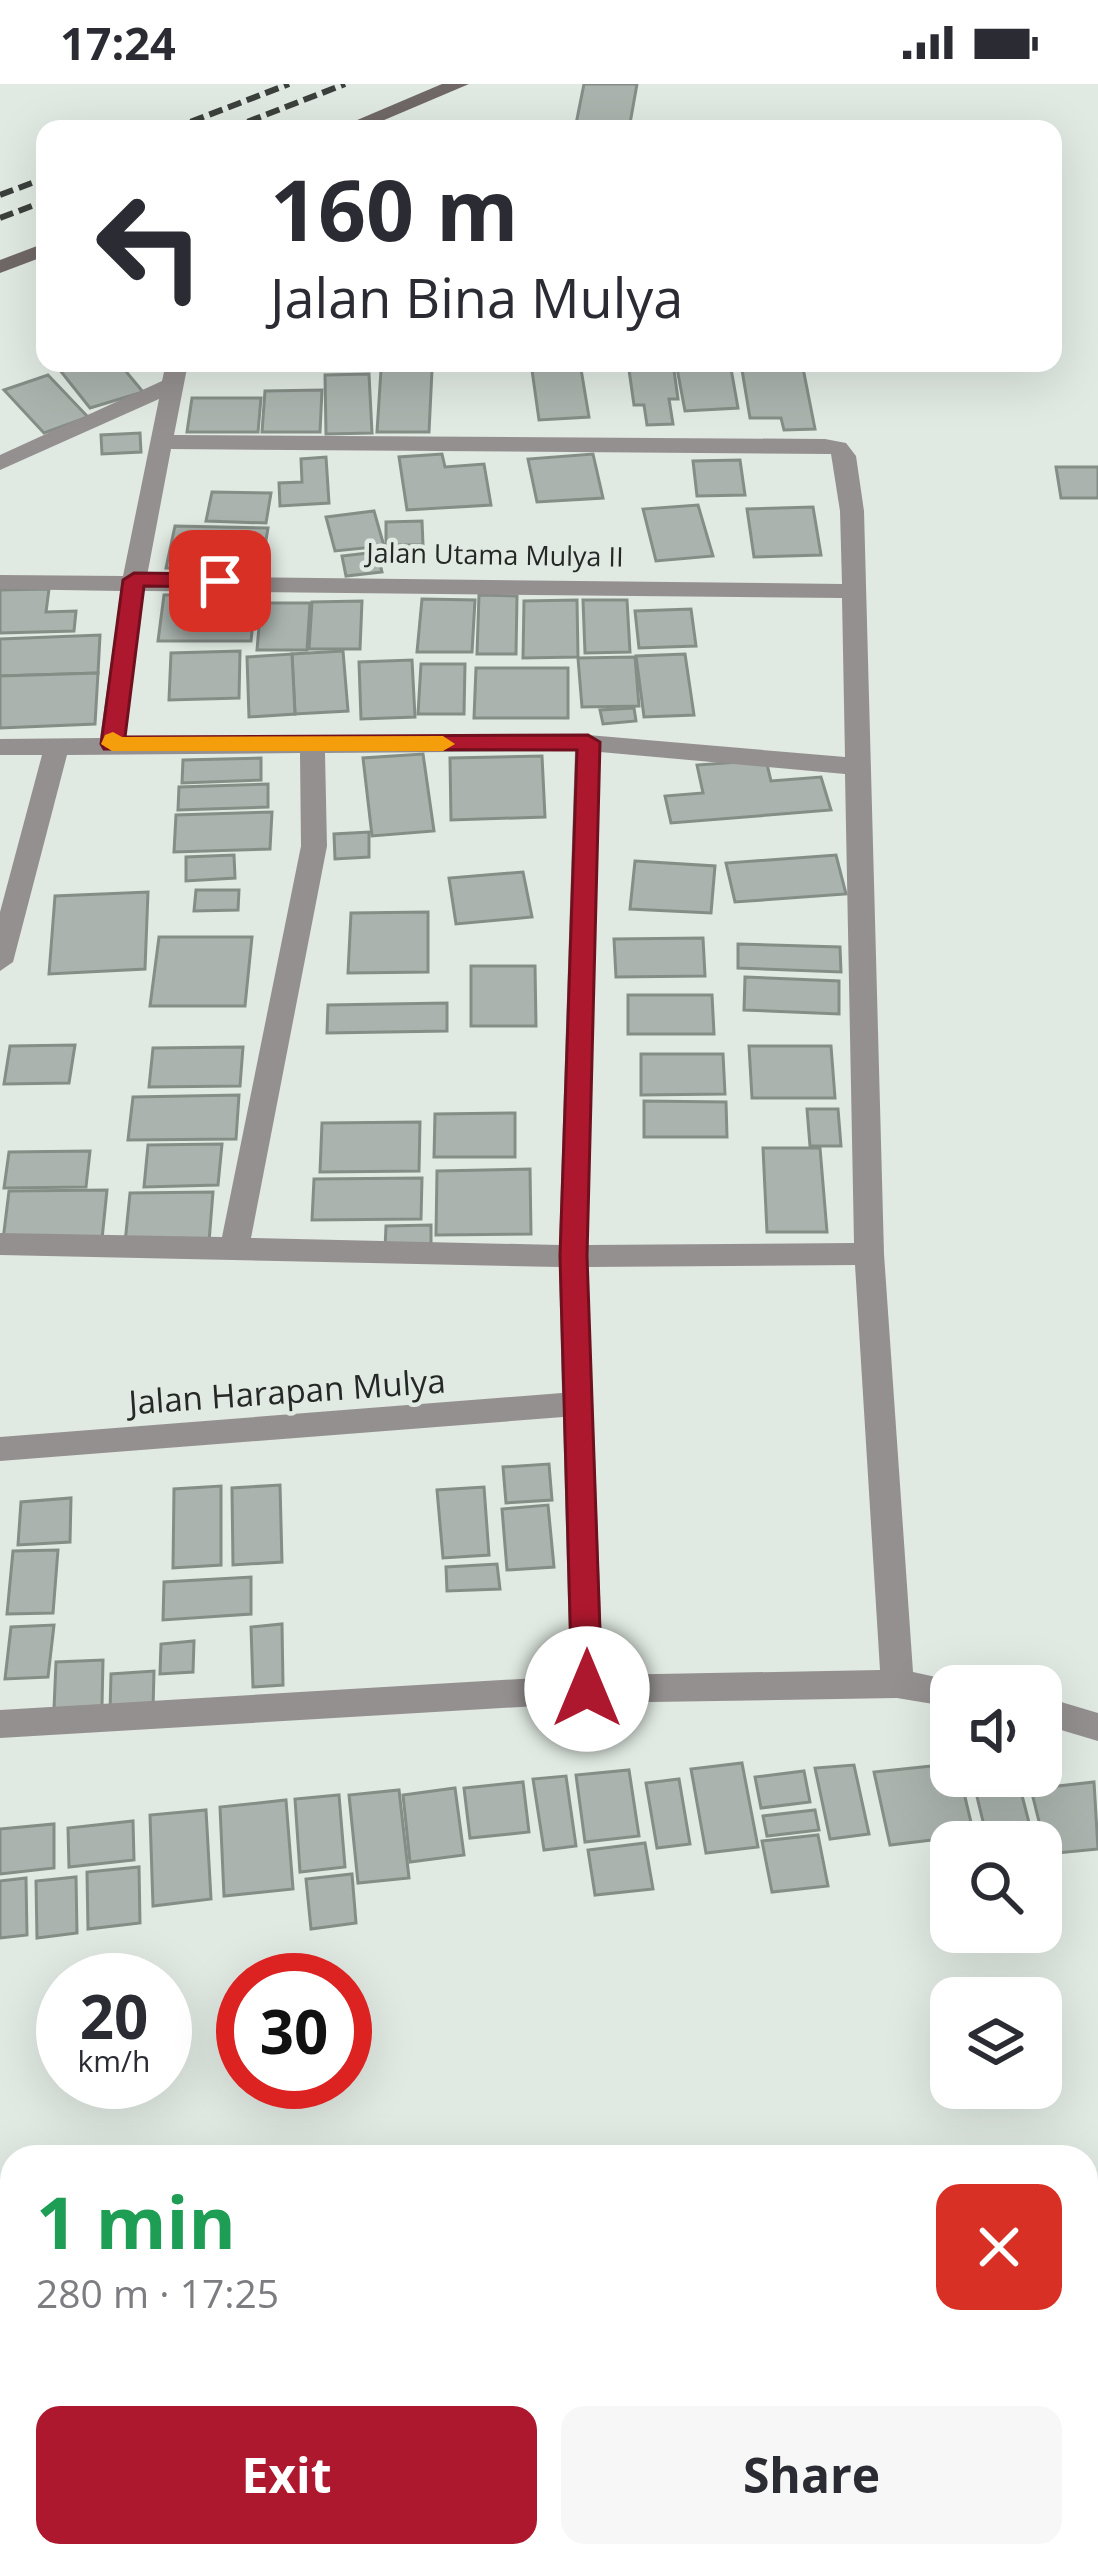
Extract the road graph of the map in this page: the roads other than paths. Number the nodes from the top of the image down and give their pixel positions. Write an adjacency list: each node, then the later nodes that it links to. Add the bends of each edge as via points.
1 (458, 84): 2 (main road)
2 (368, 120)
3 (36, 253): 4 (main road)
4 (0, 267)
5 (175, 374): 6 (street); 7 (street)
6 (164, 442): 8 (street); 10 (street, via 838,448 852,511)
7 (0, 463)
8 (134, 580): 9 (street, Jalan Utama Mulya II); 10 (street, Jalan Utama Mulya II); 12 (street)
9 (0, 582)
10 (854, 591): 16 (street)
11 (588, 742): 13 (street); 16 (street); 21 (street)
12 (112, 744): 13 (street); 14 (street)
13 (312, 745): 19 (street, via 314,845)
14 (57, 746): 15 (street); 17 (street)
15 (0, 747)
16 (861, 767): 20 (street)
17 (0, 962)
18 (0, 1244): 19 (street)
19 (235, 1246): 21 (street)
20 (868, 1254): 21 (street); 24 (street)
21 (574, 1256): 22 (street)
22 (579, 1404): 23 (street, Jalan Harapan Mulya); 25 (street)
23 (0, 1449)
24 (897, 1684): 25 (street); 26 (street)
25 (587, 1689): 28 (street)
26 (930, 1690)
27 (1062, 1716): 29 (street)
28 (0, 1724)
29 (1098, 1727)

